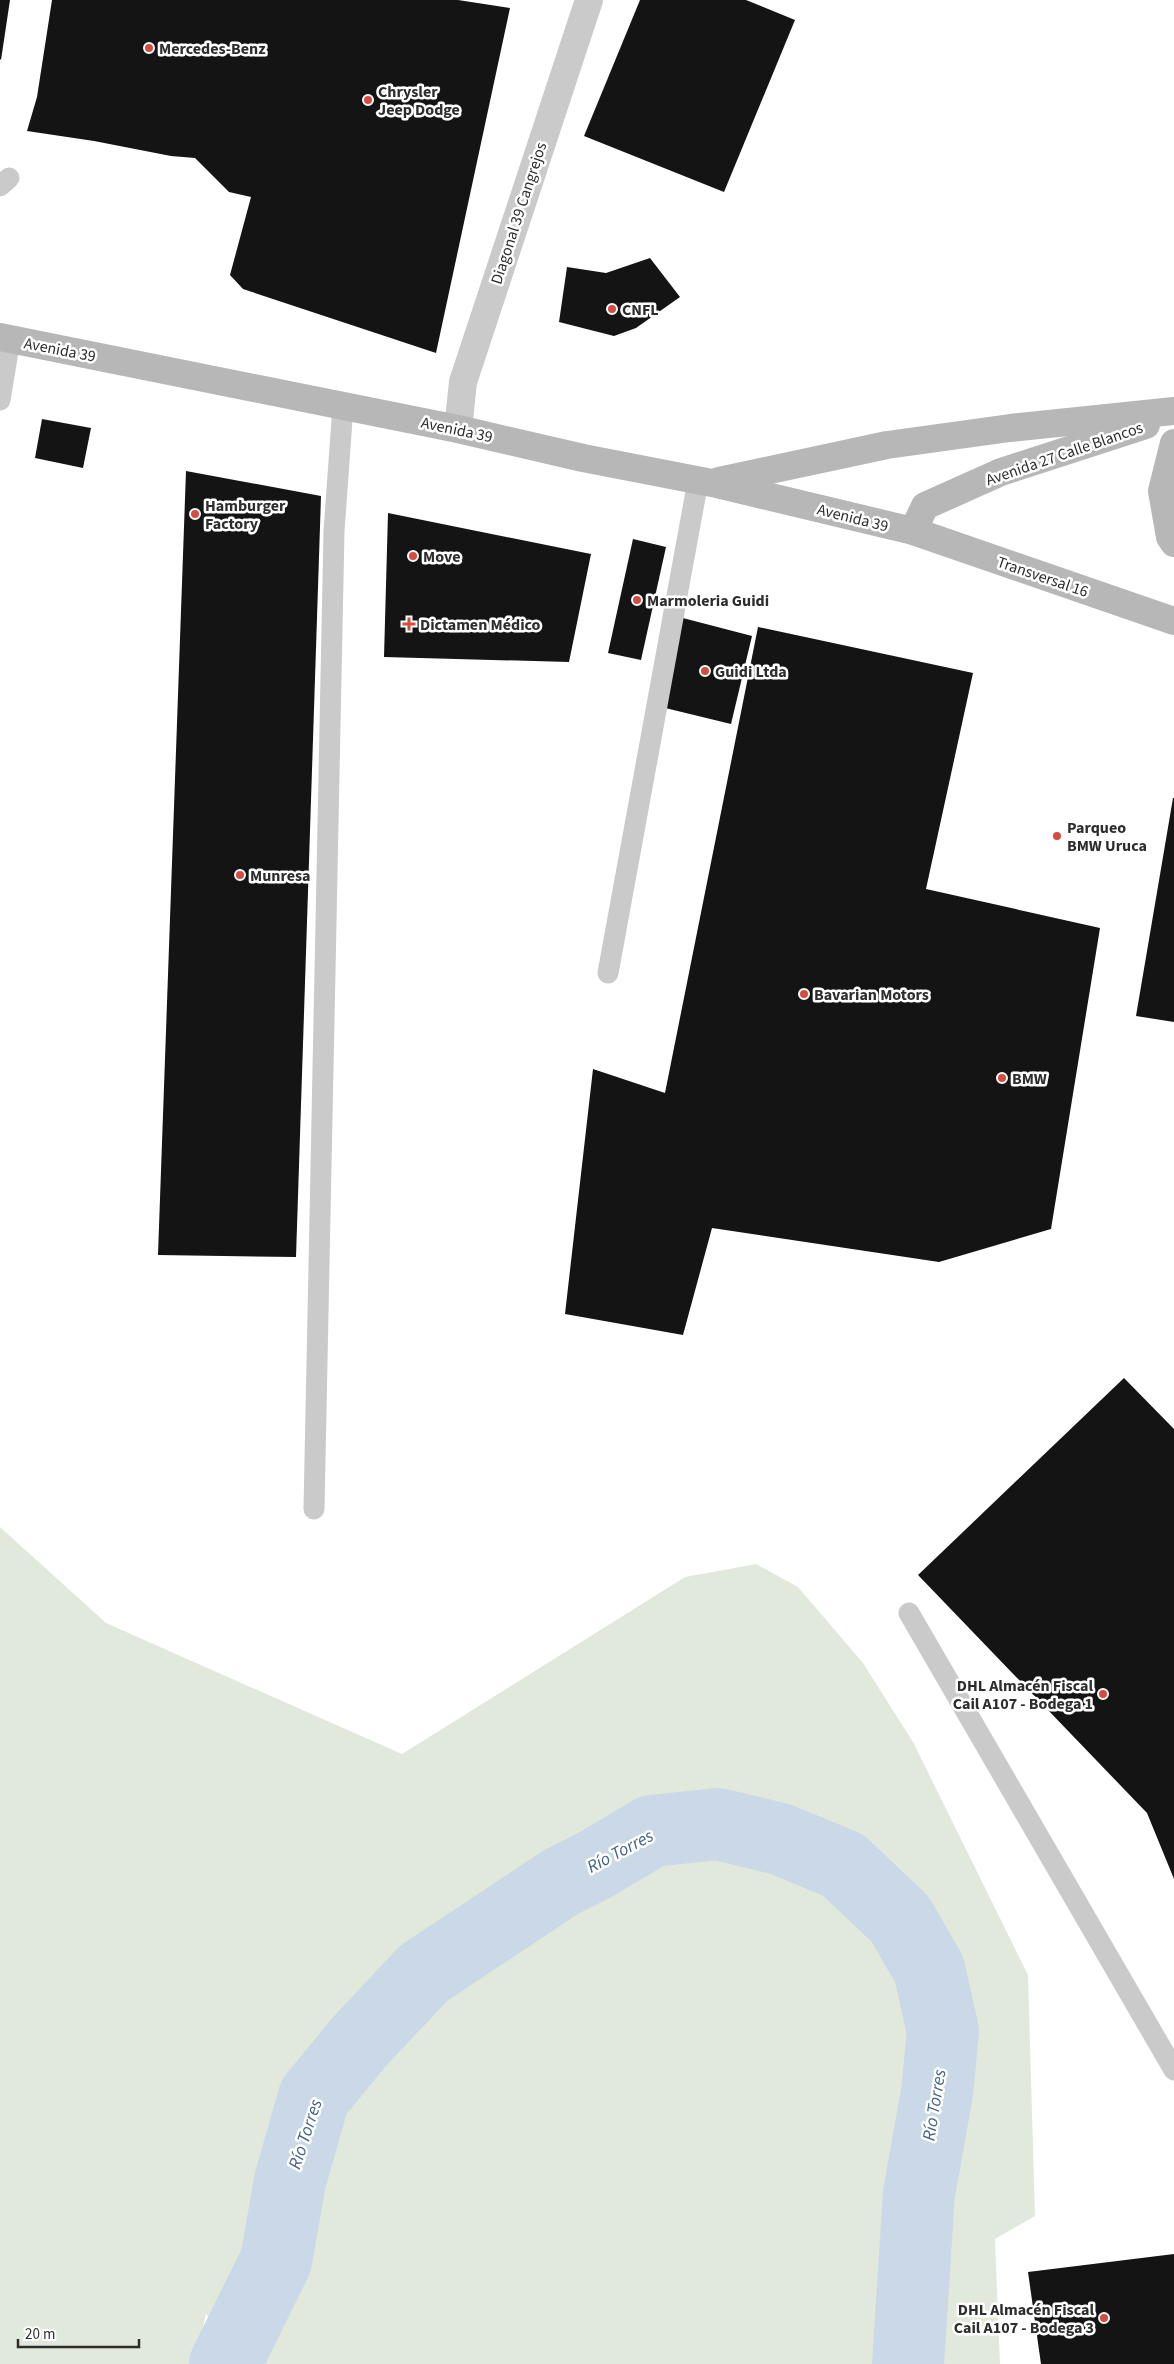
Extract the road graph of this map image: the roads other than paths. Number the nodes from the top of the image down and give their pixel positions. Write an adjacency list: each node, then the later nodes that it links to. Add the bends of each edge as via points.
1 (589, 0): 7 (street, Diagonal 39 Cangrejos, via 463,382)
2 (5, 338): 3 (lane); 4 (main road, Avenida 39)
3 (0, 400)
4 (343, 406): 7 (main road, Avenida 39); 14 (lane, via 334,531)
5 (1174, 411): 9 (main road, via 887,445)
6 (1174, 416): 10 (main road, Avenida 27 Calle Blancos, via 1002,472 925,506)
7 (458, 429): 9 (main road, Avenida 39)
8 (1174, 443): 11 (main road, via 1162,491 1170,537)
9 (705, 482): 10 (main road, Avenida 39); 13 (lane)
10 (913, 531): 12 (main road, Transversal 16)
11 (1174, 543)
12 (1174, 621)
13 (608, 973)
14 (314, 1508)
15 (909, 1613): 16 (lane)
16 (1174, 2070)

